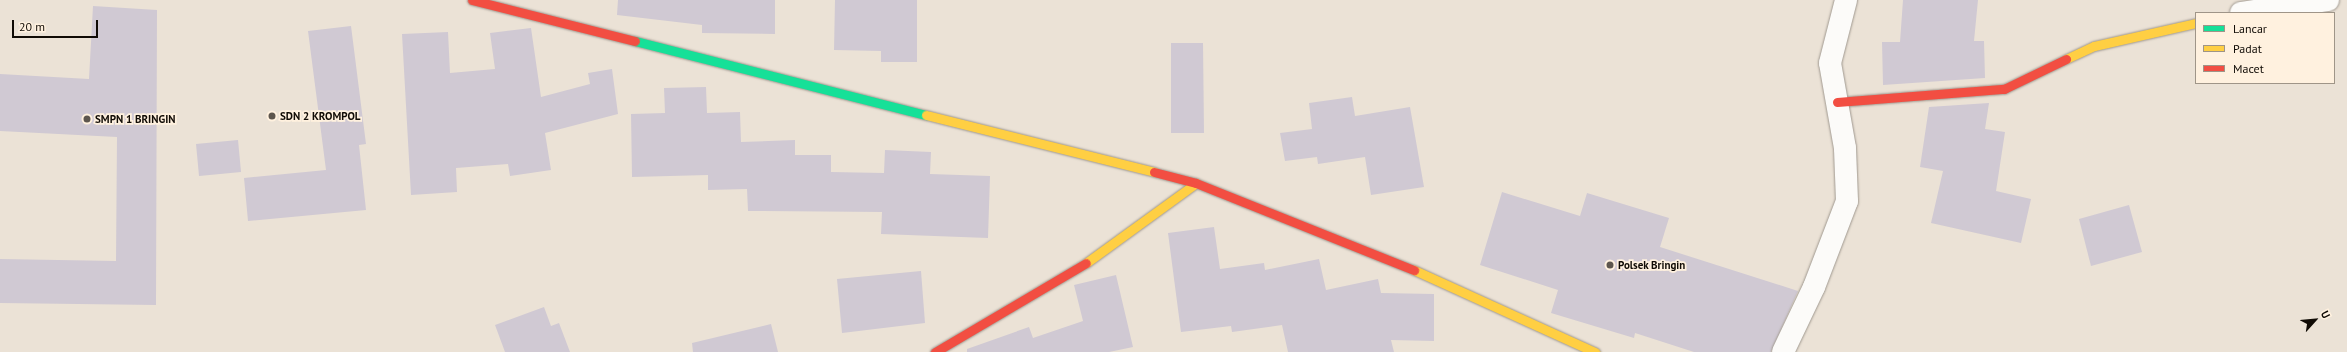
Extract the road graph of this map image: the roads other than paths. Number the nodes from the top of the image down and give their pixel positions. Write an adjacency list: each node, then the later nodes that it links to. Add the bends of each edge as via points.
1 (472, 0): 7 (street)
2 (1846, 0): 6 (street, via 1830,63)
3 (2328, 0): 4 (street)
4 (2248, 12)
5 (2195, 23): 6 (street, via 2094,46 2004,89)
6 (1836, 102): 10 (street, via 1845,148 1846,201 1814,287)
7 (1196, 183): 8 (street, via 1088,262); 9 (street, via 1436,279)
8 (936, 352)
9 (1595, 352)
10 (1784, 352)

